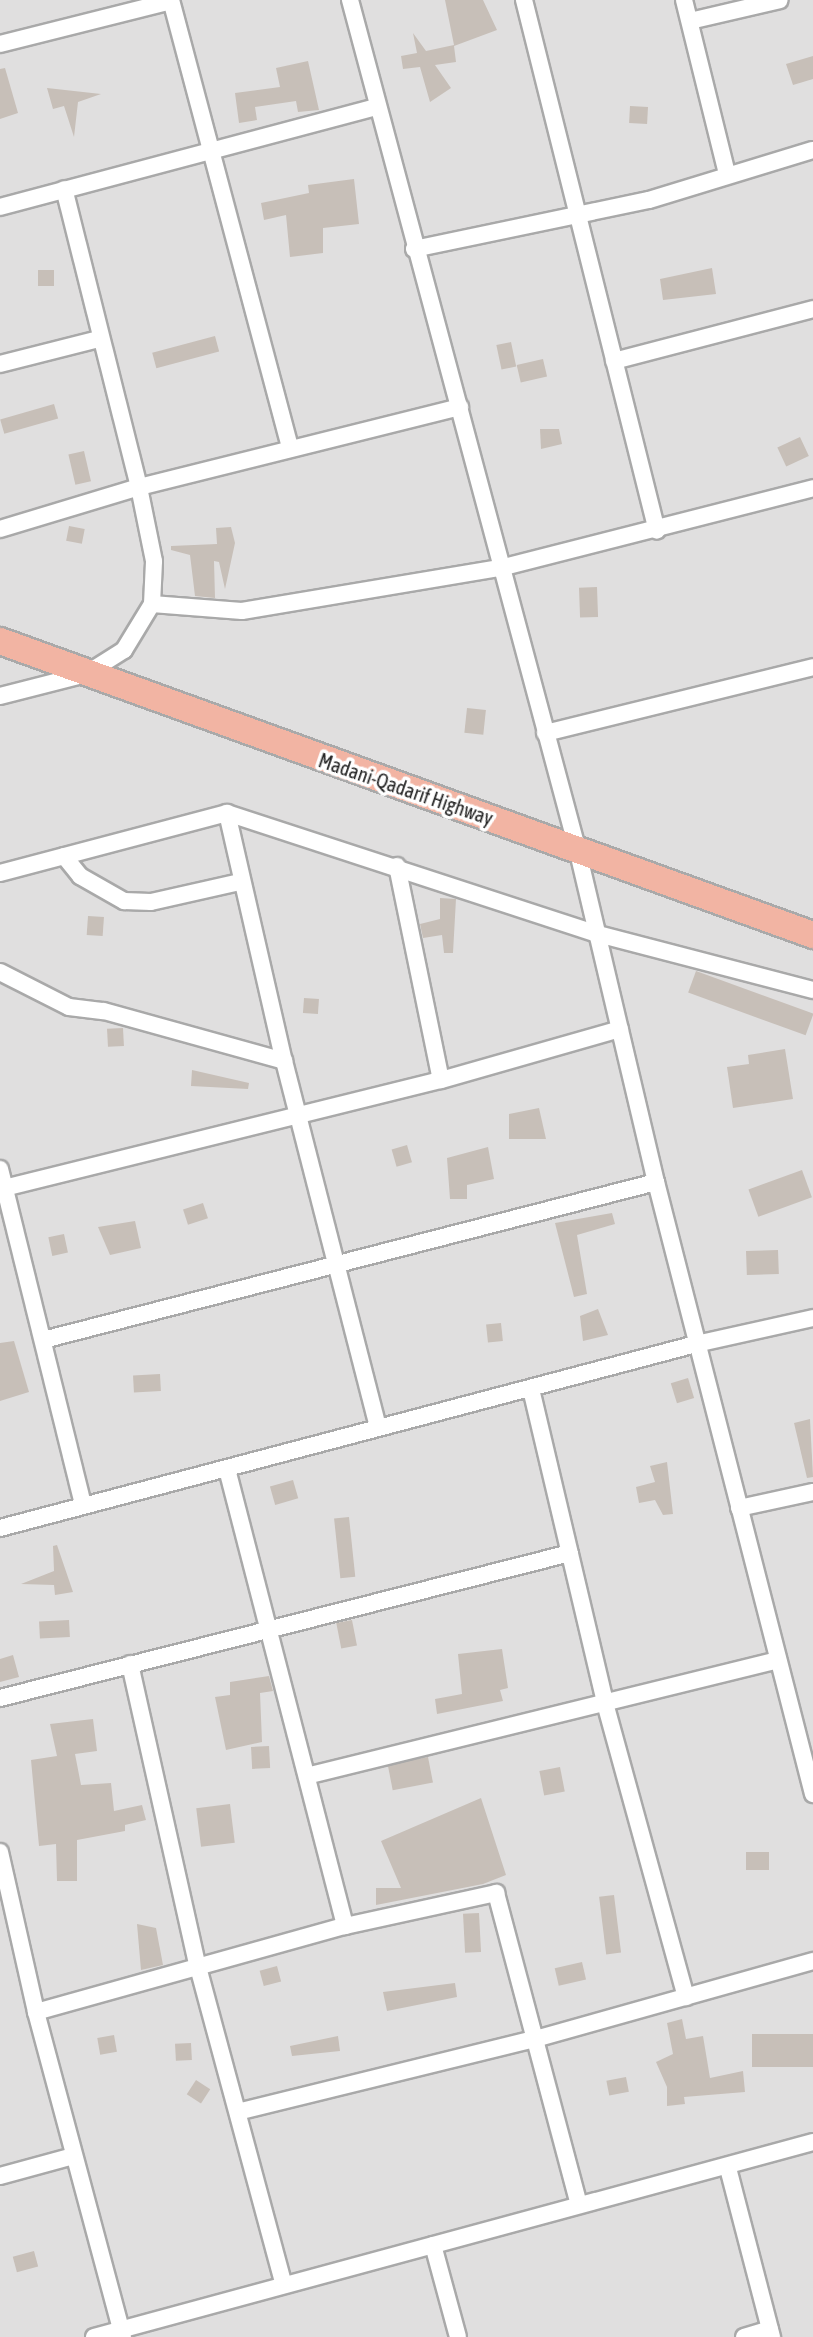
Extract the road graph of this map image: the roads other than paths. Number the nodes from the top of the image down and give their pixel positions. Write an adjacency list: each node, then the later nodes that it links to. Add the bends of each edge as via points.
1 (350, 0): 8 (street)
2 (524, 0): 14 (street)
3 (684, 0): 6 (street)
4 (780, 0): 6 (street)
5 (171, 1): 7 (street); 9 (street)
6 (690, 21): 11 (street)
7 (0, 44)
8 (376, 107): 9 (street); 15 (street)
9 (214, 147): 12 (street); 21 (street)
10 (813, 150): 11 (street)
11 (727, 174): 14 (street, via 649,200)
12 (64, 189): 13 (street); 17 (street)
13 (0, 207)
14 (580, 215): 15 (street); 18 (street)
15 (414, 249): 20 (street)
16 (813, 309): 18 (street)
17 (99, 339): 19 (street); 22 (street)
18 (614, 361): 25 (street)
19 (0, 364)
20 (460, 407): 21 (street); 26 (street)
21 (290, 447): 22 (street)
22 (139, 487): 24 (street); 27 (street, via 154,561)
23 (812, 494): 25 (street)
24 (0, 529)
25 (657, 531): 26 (street)
26 (504, 567): 27 (street, via 242,611); 32 (street)
27 (152, 604): 30 (street, via 124,650)
28 (0, 641): 30 (highway, Madani-Qadarif Highway)
29 (813, 667): 32 (street)
30 (86, 674): 31 (street); 34 (highway, Madani-Qadarif Highway)
31 (0, 696)
32 (545, 733): 34 (street)
33 (227, 813): 35 (street); 36 (street); 38 (street)
34 (577, 848): 39 (street); 40 (highway, Madani-Qadarif Highway)
35 (64, 856): 37 (street); 38 (street, via 80,876 124,901 151,902)
36 (397, 866): 39 (street); 45 (street)
37 (0, 873)
38 (240, 882): 44 (street)
39 (598, 934): 42 (street); 43 (street)
40 (813, 935)
41 (0, 972): 44 (street, via 69,1007 104,1011)
42 (813, 990)
43 (620, 1029): 45 (street); 48 (street)
44 (284, 1061): 46 (street)
45 (441, 1080): 46 (street)
46 (299, 1113): 49 (street); 50 (street)
47 (0, 1169): 49 (street)
48 (656, 1182): 50 (street); 53 (street)
49 (3, 1189): 52 (street)
50 (334, 1265): 52 (street); 55 (street)
51 (813, 1318): 53 (street)
52 (43, 1340): 58 (street)
53 (696, 1344): 54 (street); 59 (street)
54 (531, 1389): 55 (street); 61 (street)
55 (378, 1427): 56 (street)
56 (227, 1469): 58 (street); 62 (street)
57 (813, 1492): 59 (street)
58 (83, 1505): 60 (street)
59 (739, 1508): 63 (street)
60 (0, 1528)
61 (570, 1553): 62 (street); 66 (street)
62 (270, 1627): 64 (street); 67 (street)
63 (778, 1660): 66 (street); 68 (street)
64 (130, 1664): 65 (street); 72 (street)
65 (0, 1698)
66 (605, 1703): 67 (street); 73 (street)
67 (310, 1775): 70 (street)
68 (813, 1794)
69 (1, 1857): 74 (street)
70 (345, 1926): 72 (street); 75 (street, via 496,1893)
71 (813, 1961): 73 (street)
72 (198, 1967): 74 (street); 76 (street)
73 (686, 1997): 75 (street)
74 (36, 2012): 78 (street)
75 (539, 2038): 76 (street); 81 (street)
76 (241, 2111): 83 (street)
77 (813, 2142): 79 (street)
78 (73, 2156): 80 (street); 85 (street)
79 (728, 2168): 81 (street); 84 (street)
80 (0, 2176)
81 (579, 2204): 82 (street)
82 (433, 2245): 83 (street); 87 (street)
83 (283, 2283): 85 (street)
84 (771, 2333): 88 (street)
85 (122, 2334): 86 (street)
86 (94, 2337)
87 (458, 2337)
88 (744, 2337)

